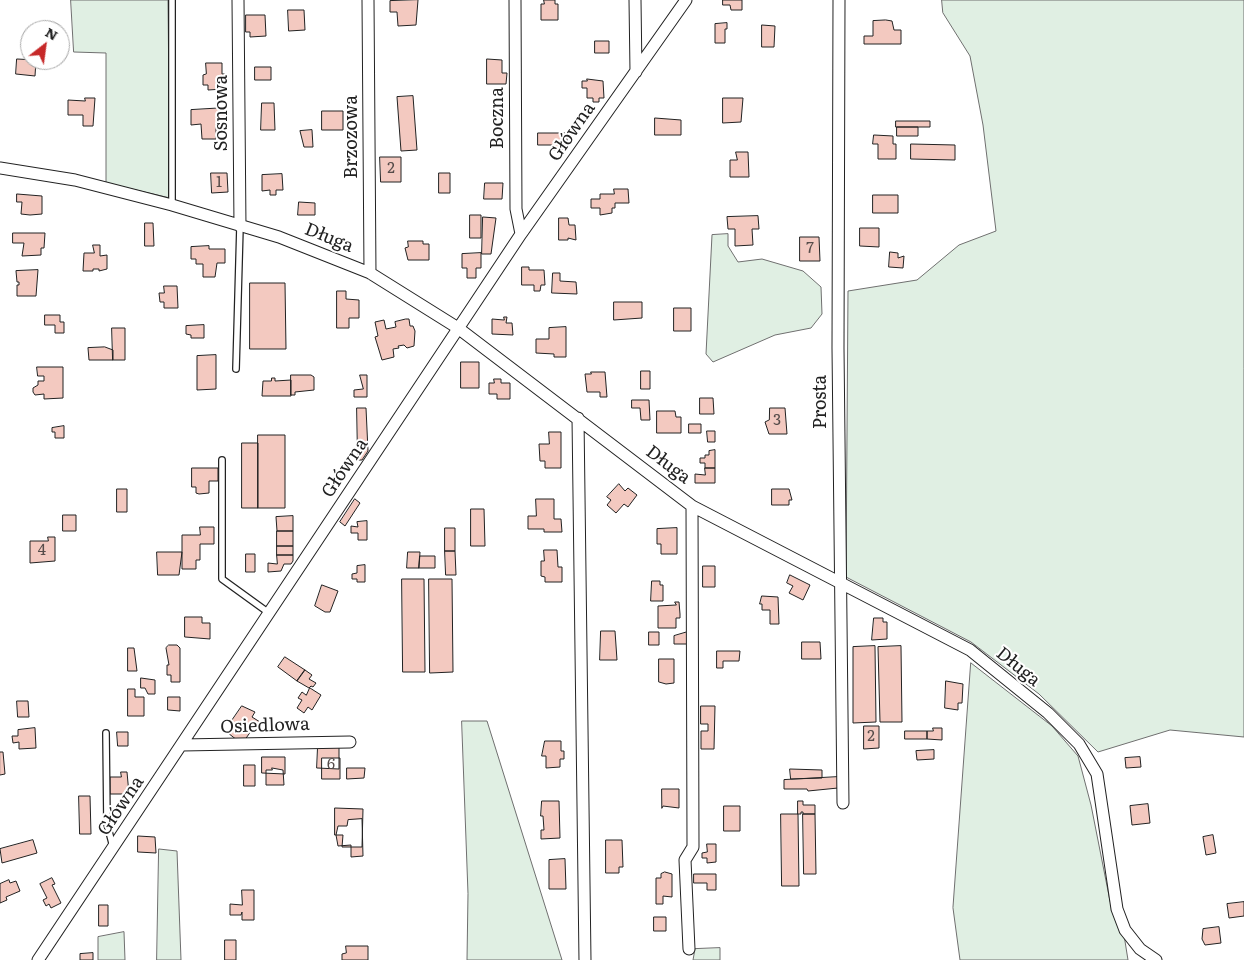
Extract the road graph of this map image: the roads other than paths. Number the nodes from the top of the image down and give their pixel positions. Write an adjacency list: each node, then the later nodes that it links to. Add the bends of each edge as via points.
1 (172, 0): 10 (lane)
2 (238, 0): 11 (street, Sosnowa)
3 (368, 0): 13 (street, Brzozowa)
4 (515, 0): 12 (street, Boczna, via 516,209)
5 (635, 0): 8 (street)
6 (686, 0): 8 (street, Główna)
7 (839, 0): 19 (street, Prosta)
8 (636, 72): 12 (street, Główna)
9 (0, 168): 10 (street, Długa, via 75,180)
10 (172, 205): 11 (street, Długa)
11 (240, 226): 13 (street, Długa, via 279,237); 15 (lane)
12 (521, 234): 14 (street, Główna)
13 (370, 273): 14 (street, Długa)
14 (458, 328): 16 (street, Długa); 20 (street, Główna)
15 (236, 369)
16 (578, 418): 18 (street, Długa); 28 (street)
17 (222, 460): 20 (lane, via 222,579)
18 (692, 506): 19 (street, Długa); 26 (street, via 693,848 686,860)
19 (839, 582): 24 (street, Prosta); 29 (street, Długa, via 970,650 1048,713 1079,744 1097,774 1117,909 1125,930 1140,949)
20 (269, 614): 23 (street, Główna)
21 (106, 733): 25 (lane, via 107,824)
22 (350, 742): 23 (street, Osiedlowa)
23 (182, 745): 25 (street, Główna)
24 (843, 803)
25 (113, 848): 27 (street, Główna)
26 (689, 949)
27 (38, 960)
28 (585, 960)
29 (1156, 960)

